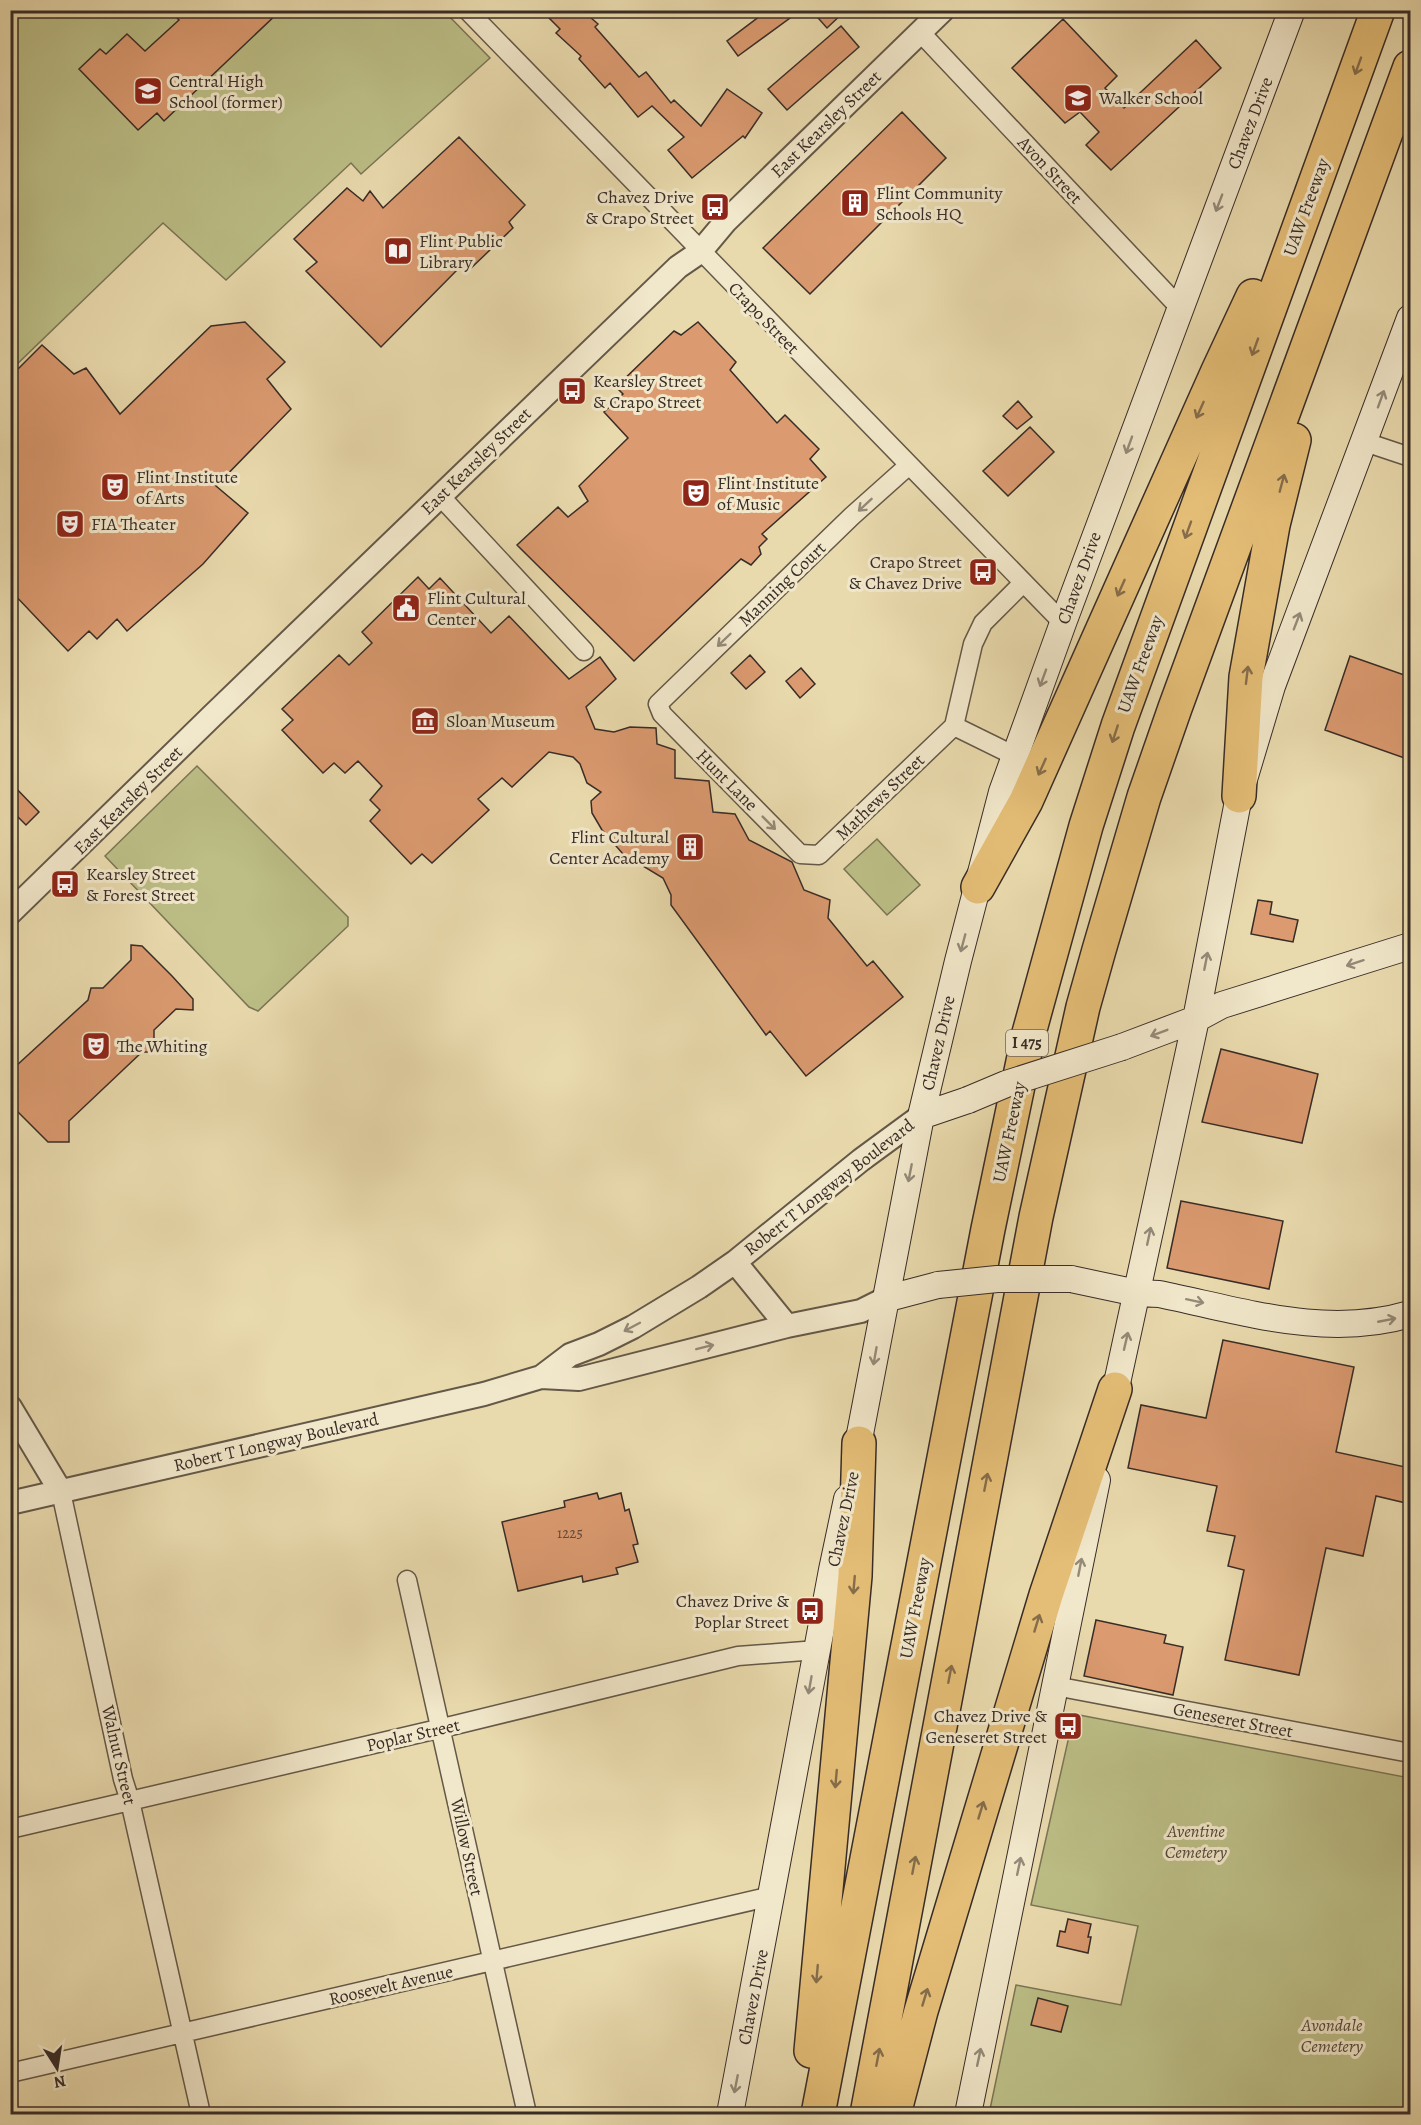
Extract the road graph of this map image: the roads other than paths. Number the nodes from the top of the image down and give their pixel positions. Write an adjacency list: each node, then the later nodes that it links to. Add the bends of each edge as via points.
1 (467, 10): 9 (street, Crapo Street)
2 (943, 10): 5 (street, East Kearsley Street)
3 (1292, 10): 10 (main road, Chavez Drive, one-way to 10)
4 (1378, 10): 7 (highway, UAW Freeway / I 475, one-way to 7)
5 (920, 32): 9 (street, East Kearsley Street, via 726,221); 10 (street, Avon Street)
6 (1410, 67): 8 (highway, I 475)
7 (1341, 110): 24 (highway, one-way to 24, via 1218,371 1026,801); 55 (highway, UAW Freeway / I 475, one-way to 55, via 1118,726 1086,825 1029,1033)
8 (1361, 206): 22 (highway, one-way to 8, via 1246,677 1273,525); 56 (highway, I 475, one-way to 8, via 1036,1217 1083,1007 1144,797 1171,719)
9 (700, 252): 14 (street, Crapo Street); 15 (street, East Kearsley Street, via 678,267)
10 (1180, 308): 17 (main road, Chavez Drive, one-way to 17)
11 (1410, 318): 12 (main road, one-way to 11)
12 (1365, 442): 13 (street); 22 (main road, one-way to 12, via 1272,686)
13 (1410, 457)
14 (908, 466): 16 (street, Crapo Street); 19 (street, Manning Court, one-way to 19)
15 (440, 495): 18 (street); 25 (street, East Kearsley Street)
16 (1023, 584): 17 (street, Crapo Street); 20 (street, via 983,623 973,644)
17 (1063, 623): 21 (main road, Chavez Drive, one-way to 21)
18 (584, 651)
19 (658, 704): 23 (street, Hunt Lane, one-way to 23, via 662,714)
20 (954, 726): 21 (street); 23 (street, Mathews Street, via 819,855)
21 (1015, 756): 24 (main road, Chavez Drive)
22 (1239, 796): 27 (main road, one-way to 22)
23 (800, 854)
24 (978, 887): 28 (main road, Chavez Drive, one-way to 28)
25 (10, 913)
26 (1410, 945): 27 (main road, Robert T Longway Boulevard, one-way to 27, via 1222,1005)
27 (1196, 1019): 28 (main road, Robert T Longway Boulevard, one-way to 28, bridge); 30 (main road, one-way to 27)
28 (921, 1116): 29 (street, Robert T Longway Boulevard); 31 (main road, Chavez Drive, one-way to 31)
29 (735, 1262): 33 (street); 34 (street, Robert T Longway Boulevard, one-way to 34, via 668,1307 570,1355)
30 (1137, 1293): 31 (main road, Robert T Longway Boulevard, bridge, via 1071,1279 997,1279 938,1285); 32 (main road, Robert T Longway Boulevard, one-way to 32, via 1318,1324 1370,1323); 35 (main road, one-way to 30)
31 (885, 1299): 33 (street, Robert T Longway Boulevard, via 861,1311); 37 (main road, Chavez Drive, one-way to 37)
32 (1410, 1314)
33 (787, 1326): 34 (street, Robert T Longway Boulevard, one-way to 33, via 579,1379)
34 (541, 1377): 38 (street, Robert T Longway Boulevard, via 484,1394)
35 (1115, 1389): 42 (main road, one-way to 35); 57 (highway, one-way to 35, via 921,2011 1046,1596)
36 (10, 1407): 38 (street, Walnut Street)
37 (859, 1443): 41 (main road, Chavez Drive); 54 (highway, one-way to 54, via 855,1576)
38 (61, 1492): 39 (street, Robert T Longway Boulevard); 45 (street, Walnut Street)
39 (10, 1503)
40 (407, 1580): 43 (street, Willow Street)
41 (817, 1650): 43 (street, Poplar Street, via 738,1656); 47 (main road, Chavez Drive, one-way to 47)
42 (1056, 1686): 44 (street, Geneseret Street); 58 (main road, one-way to 42)
43 (441, 1728): 45 (street, Poplar Street); 48 (street, Willow Street)
44 (1410, 1753)
45 (130, 1801): 46 (street, Poplar Street); 49 (street, Walnut Street)
46 (10, 1829)
47 (772, 1896): 48 (street, Roosevelt Avenue); 53 (main road, Chavez Drive, one-way to 53)
48 (492, 1961): 49 (street, Roosevelt Avenue); 52 (street, Willow Street)
49 (183, 2032): 50 (street, Roosevelt Avenue); 51 (street, Walnut Street)
50 (10, 2073)
51 (201, 2115)
52 (527, 2115)
53 (730, 2115)
54 (808, 2115)
55 (818, 2115)
56 (867, 2115)
57 (894, 2115)
58 (968, 2115)

